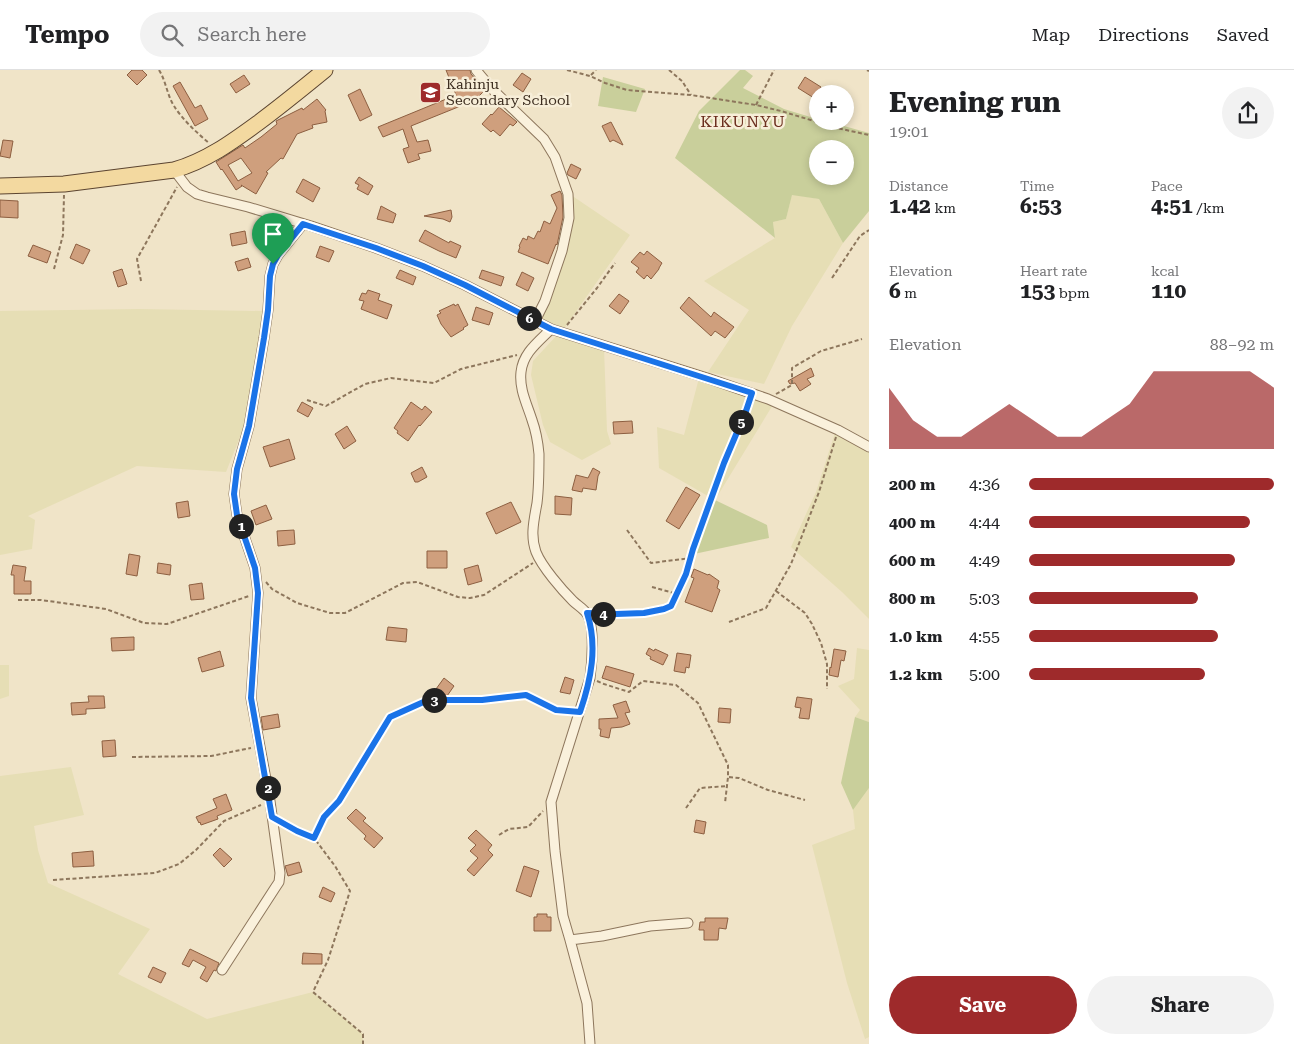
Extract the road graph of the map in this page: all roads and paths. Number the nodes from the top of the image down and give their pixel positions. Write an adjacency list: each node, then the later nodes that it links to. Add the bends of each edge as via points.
1 (158, 70): 12 (path, via 174,105 198,134)
2 (325, 70): 12 (main road)
3 (476, 70): 22 (street, via 544,139 555,157 568,194 569,218 562,251)
4 (567, 70): 8 (path)
5 (596, 70): 8 (path)
6 (669, 70): 9 (path)
7 (774, 70): 10 (path)
8 (590, 76): 9 (path, via 628,90)
9 (691, 95): 10 (path)
10 (756, 105): 11 (path)
11 (869, 135)
12 (218, 151): 13 (main road, via 186,167)
13 (178, 175): 14 (main road); 16 (street, via 197,194); 21 (path, via 137,259)
14 (64, 184): 15 (main road); 19 (path, via 63,235)
15 (0, 186)
16 (303, 224): 22 (street, via 423,266); 35 (street, via 273,264 249,426 237,469 234,494 237,515)
17 (869, 230): 20 (path, via 860,236)
18 (615, 263): 24 (path)
19 (54, 269)
20 (832, 278)
21 (141, 281)
22 (535, 321): 23 (street)
23 (551, 329): 24 (street); 26 (street)
24 (563, 334): 27 (street)
25 (862, 339): 28 (path, via 821,351 792,368 792,385)
26 (526, 355): 29 (path, via 461,369 434,383 391,378 365,384 326,406); 34 (street, via 521,382 538,454 533,536)
27 (752, 393): 28 (street); 33 (path)
28 (768, 399): 30 (street)
29 (307, 400)
30 (838, 430): 31 (street); 37 (path, via 807,524)
31 (869, 447)
32 (627, 530): 33 (path, via 651,563)
33 (691, 558): 39 (path)
34 (539, 560): 35 (path, via 484,595 458,597 417,582 403,583 345,613 330,613 296,603 272,589); 41 (street, via 560,587)
35 (255, 568): 38 (street)
36 (652, 587): 39 (path)
37 (776, 591): 42 (path, via 766,608); 44 (path, via 805,614 812,624 827,664)
38 (258, 593): 40 (path, via 167,624 144,623 106,609); 46 (street, via 251,698)
39 (677, 594): 41 (path, via 671,606 664,609 644,613)
40 (18, 600)
41 (587, 613): 43 (street, via 591,628)
42 (729, 622)
43 (590, 678): 45 (street); 48 (path, via 629,692 643,681 676,685 698,703 728,765)
44 (827, 689)
45 (580, 712): 52 (street); 57 (path, via 556,710 526,695 482,700 428,700 390,717 339,801 324,817)
46 (260, 746): 47 (path, via 211,756); 51 (street)
47 (132, 757)
48 (728, 777): 49 (path); 50 (path)
49 (727, 786): 53 (path); 54 (path, via 700,788)
50 (805, 800)
51 (270, 801): 55 (street); 58 (path, via 224,821 179,864 155,873)
52 (551, 802): 56 (path, via 528,827 509,829); 60 (street, via 563,916)
53 (725, 803)
54 (686, 808)
55 (272, 817): 57 (path); 61 (street, via 279,882)
56 (499, 835)
57 (314, 838): 62 (path, via 350,890 328,960 313,992 363,1034)
58 (52, 880)
59 (688, 923): 60 (street)
60 (570, 940): 63 (street, via 587,1003)
61 (222, 970)
62 (363, 1044)
63 (590, 1044)

